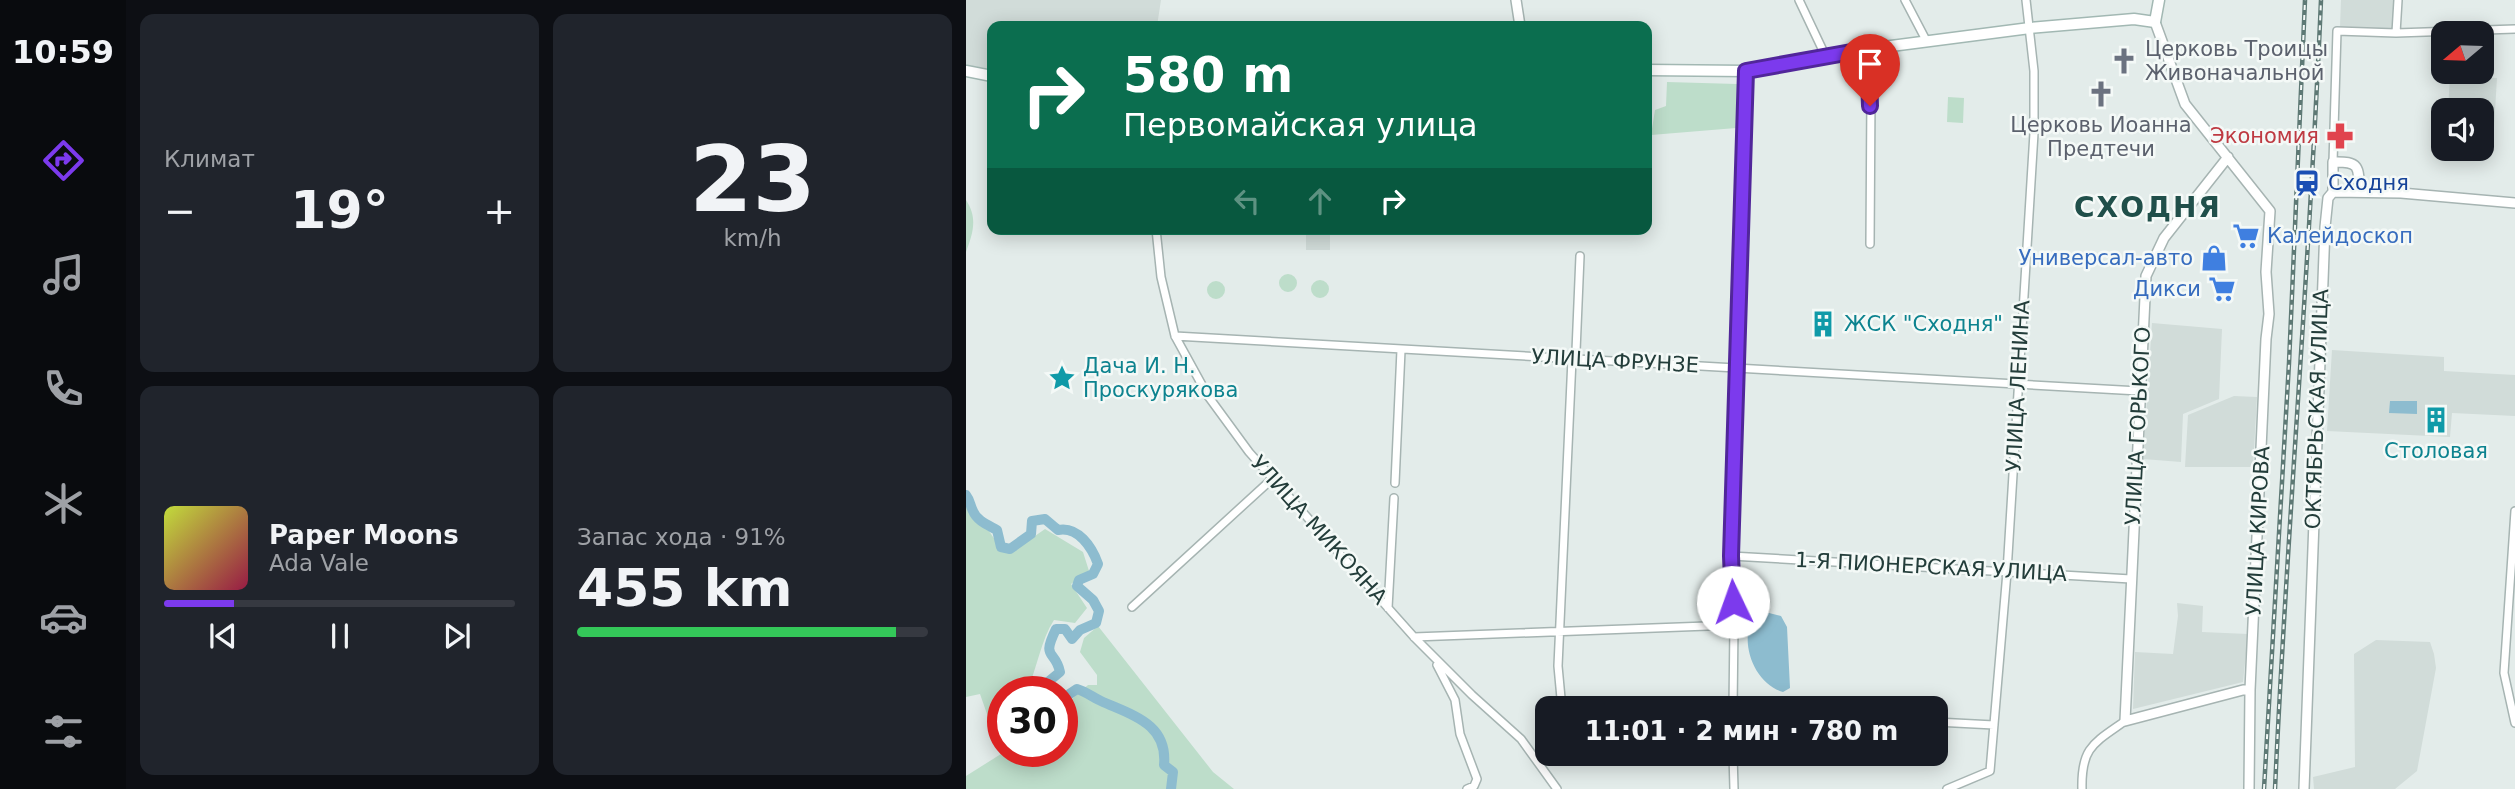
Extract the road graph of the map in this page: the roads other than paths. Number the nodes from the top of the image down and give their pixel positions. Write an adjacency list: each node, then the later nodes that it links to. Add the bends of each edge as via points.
1 (1516, 0): 7 (street)
2 (1799, 0): 14 (street)
3 (1905, 0): 12 (street)
4 (2026, 0): 9 (street, УЛИЦА ЛЕНИНА)
5 (2159, 0): 8 (main road)
6 (2398, 0): 11 (street)
7 (1519, 21)
8 (2155, 22): 9 (main road, via 2134,19); 19 (street, УЛИЦА КИРОВА, via 2185,104)
9 (2030, 28): 12 (main road); 31 (street, УЛИЦА ЛЕНИНА, via 2034,133)
10 (2515, 29): 11 (street)
11 (2396, 33): 20 (street, ОКТЯБРЬСКАЯ УЛИЦА, via 2337,31)
12 (1927, 42): 13 (main road)
13 (1868, 49): 14 (main road); 25 (street)
14 (1826, 57): 17 (main road)
15 (1652, 70): 17 (main road)
16 (966, 71): 18 (main road)
17 (1746, 71): 30 (street)
18 (987, 75)
19 (2228, 157): 32 (street, УЛИЦА ГОРЬКОГО, via 2164,238 2146,276); 46 (street, УЛИЦА КИРОВА, via 2270,211)
20 (2333, 162): 21 (street, ОКТЯБРЬСКАЯ УЛИЦА); 22 (street, via 2355,165)
21 (2333, 192): 22 (street); 60 (street, ОКТЯБРЬСКАЯ УЛИЦА, via 2325,227)
22 (2359, 192): 23 (street)
23 (2515, 203)
24 (1157, 235): 27 (street, УЛИЦА МИКОЯНА)
25 (1870, 244)
26 (1580, 256): 29 (street)
27 (1175, 336): 28 (street, УЛИЦА ФРУНЗЕ); 33 (street, УЛИЦА МИКОЯНА, via 1208,396)
28 (1401, 350): 29 (street, УЛИЦА ФРУНЗЕ); 34 (street)
29 (1572, 359): 30 (street, УЛИЦА ФРУНЗЕ); 43 (street)
30 (1736, 368): 31 (street, УЛИЦА ФРУНЗЕ); 37 (street)
31 (2018, 383): 32 (street, УЛИЦА ФРУНЗЕ); 38 (street, УЛИЦА ЛЕНИНА)
32 (2139, 391): 39 (street, УЛИЦА ГОРЬКОГО)
33 (1273, 478): 40 (street); 41 (street, УЛИЦА МИКОЯНА)
34 (1395, 483)
35 (1394, 498): 41 (street)
36 (2515, 510): 50 (street, via 2504,673)
37 (1731, 556): 38 (street, 1-Я ПИОНЕРСКАЯ УЛИЦА); 42 (street)
38 (2007, 572): 39 (street, 1-Я ПИОНЕРСКАЯ УЛИЦА); 52 (street, УЛИЦА ЛЕНИНА)
39 (2131, 579): 49 (street, УЛИЦА ГОРЬКОГО)
40 (1132, 607)
41 (1388, 608): 44 (street, УЛИЦА МИКОЯНА)
42 (1734, 625): 43 (street); 48 (street)
43 (1560, 630): 44 (street); 47 (street)
44 (1414, 637): 45 (street, УЛИЦА МИКОЯНА)
45 (1434, 658): 54 (street, via 1455,700 1460,734 1477,779); 55 (street, УЛИЦА МИКОЯНА, via 1521,739)
46 (2250, 690): 49 (street); 59 (street, УЛИЦА КИРОВА)
47 (1561, 696)
48 (1733, 696)
49 (2125, 721): 58 (street, via 2091,745 2081,768)
50 (2515, 721)
51 (1948, 723): 52 (street)
52 (1994, 725): 57 (street, УЛИЦА ЛЕНИНА, via 1990,771)
53 (1733, 766): 56 (street)
54 (1467, 789)
55 (1557, 789)
56 (1734, 789)
57 (1947, 789)
58 (2081, 789)
59 (2249, 789)
60 (2304, 789)

